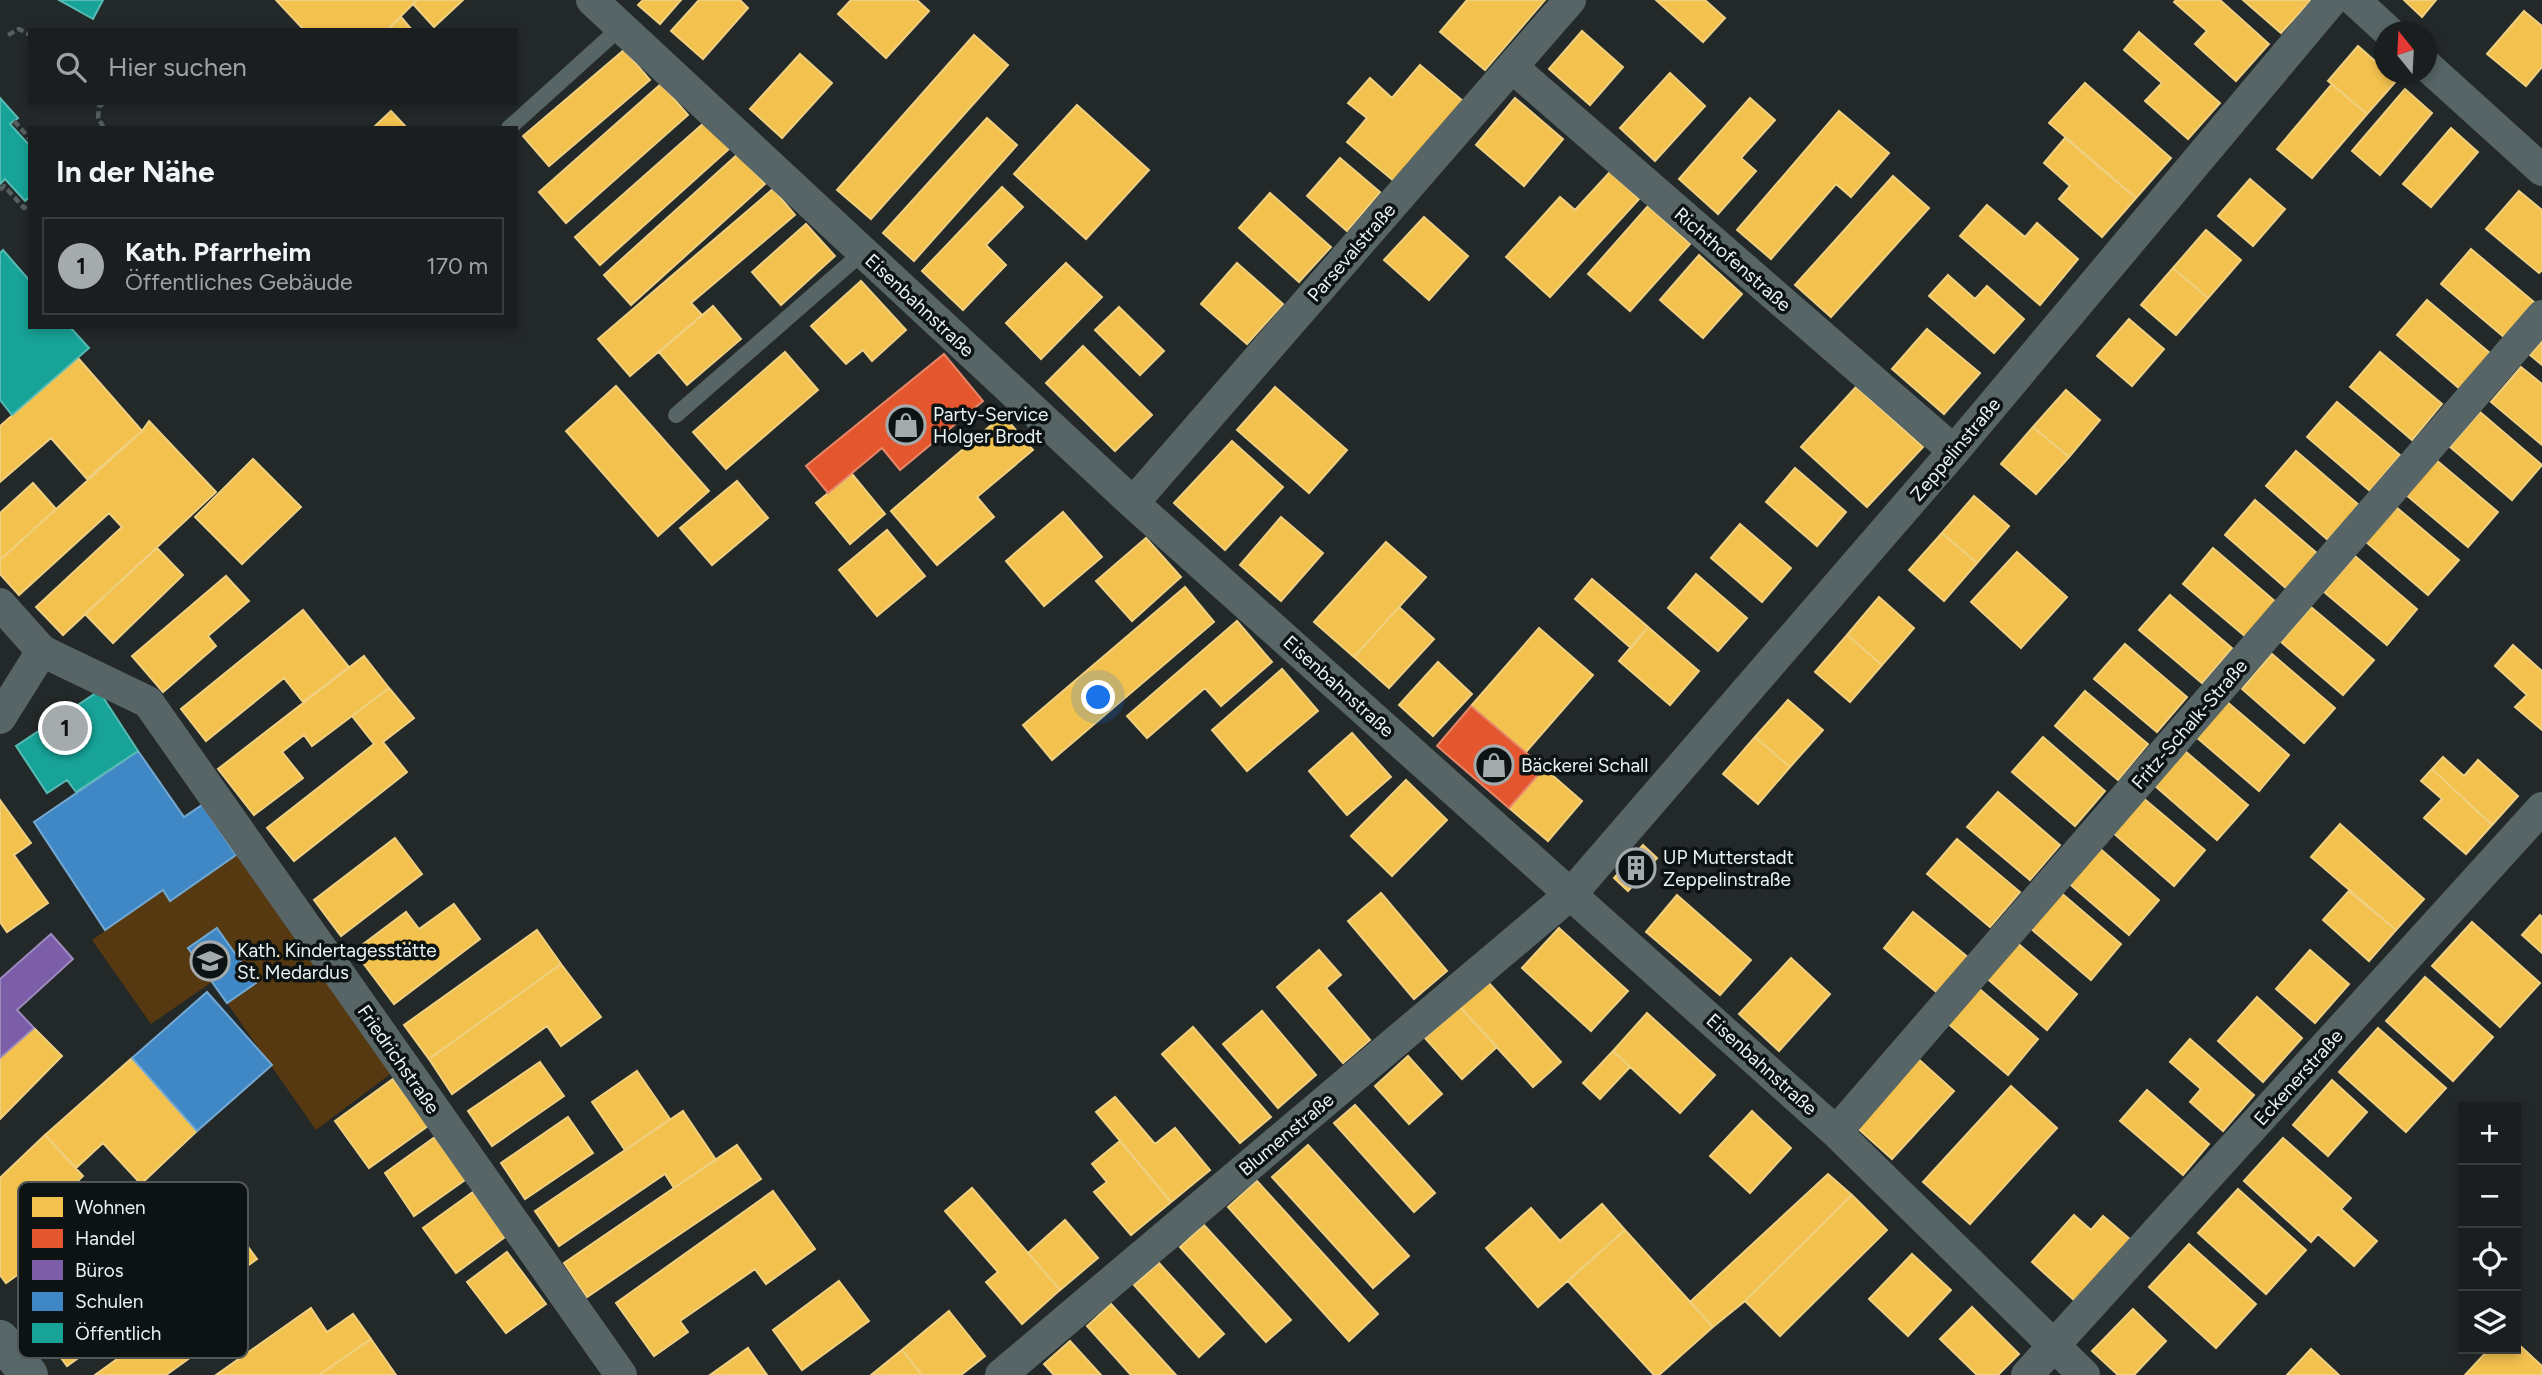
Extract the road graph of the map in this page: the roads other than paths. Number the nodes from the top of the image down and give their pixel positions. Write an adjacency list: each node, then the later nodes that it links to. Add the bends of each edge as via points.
1 (592, 0): 6 (street, Eisenbahnstraße)
2 (1570, 0): 7 (street, Parsevalstraße)
3 (2332, 0): 14 (street, Zeppelinstraße)
4 (2354, 0): 5 (street)
5 (2377, 21)
6 (621, 27): 9 (lane); 11 (street, Eisenbahnstraße)
7 (1512, 67): 14 (street, Richthofenstraße); 15 (street, Parsevalstraße)
8 (2437, 74): 10 (street)
9 (511, 126)
10 (2542, 170)
11 (863, 252): 13 (lane); 15 (street, Eisenbahnstraße)
12 (2542, 316): 21 (street, Fritz-Schalk-Straße)
13 (676, 415)
14 (1954, 451): 20 (street, Zeppelinstraße)
15 (1133, 503): 20 (street, Eisenbahnstraße)
16 (0, 604): 17 (street)
17 (42, 651): 18 (street); 25 (street, Friedrichstraße, via 148,702)
18 (0, 718)
19 (2542, 808): 23 (street, Eckenerstraße)
20 (1572, 893): 21 (street, Eisenbahnstraße); 26 (street, Blumenstraße)
21 (1836, 1132): 23 (street, Eisenbahnstraße)
22 (0, 1339): 24 (main road)
23 (2055, 1346): 27 (street, Eckenerstraße); 28 (street, Eisenbahnstraße)
24 (29, 1375)
25 (621, 1375)
26 (1001, 1375)
27 (2026, 1375)
28 (2084, 1375)

